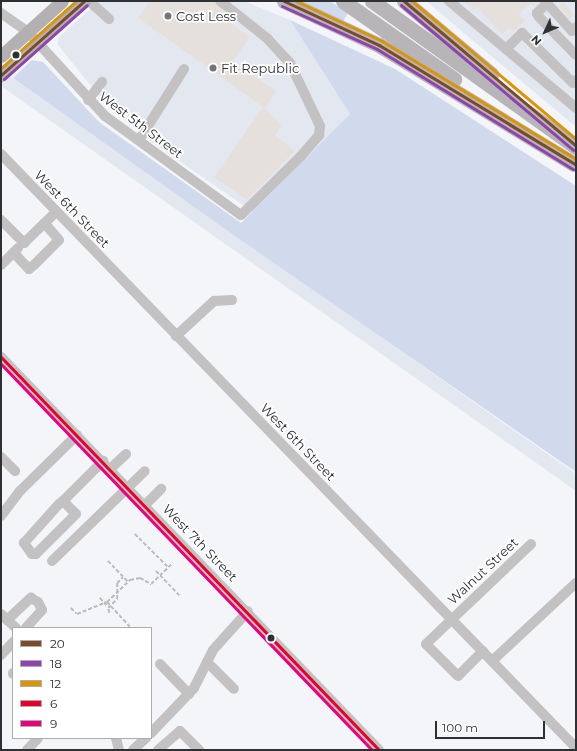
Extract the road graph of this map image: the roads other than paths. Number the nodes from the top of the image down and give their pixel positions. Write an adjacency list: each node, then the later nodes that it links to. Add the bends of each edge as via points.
1 (62, 1): 14 (main road)
2 (84, 1): 15 (main road)
3 (89, 1): 12 (street)
4 (220, 1): 26 (street, West 5th Street, via 268,39 290,63 320,126 319,135 302,156 241,215 197,178)
5 (284, 1): 29 (highway, via 379,45)
6 (343, 1): 29 (highway)
7 (372, 1): 27 (highway)
8 (404, 1): 27 (highway)
9 (450, 1): 16 (street)
10 (545, 2): 13 (street, via 572,31); 17 (street, via 537,13 539,17)
11 (1, 12): 14 (street, West 5th Street)
12 (109, 19)
13 (576, 27)
14 (28, 32): 15 (street, West 5th Street); 18 (main road)
15 (37, 43): 20 (main road); 24 (street, West 5th Street)
16 (506, 49): 22 (street, via 522,33); 23 (street)
17 (576, 55)
18 (1, 56)
19 (184, 69): 26 (street)
20 (1, 75)
21 (102, 82): 24 (street)
22 (574, 82): 23 (street)
23 (561, 96): 25 (street)
24 (88, 100): 26 (street, West 5th Street)
25 (576, 108)
26 (138, 140)
27 (576, 146)
28 (1, 154): 30 (street, West 6th Street)
29 (575, 164)
30 (56, 212): 32 (street); 37 (street, West 6th Street)
31 (1, 220): 33 (street)
32 (45, 224): 33 (street); 34 (street, via 59,240 34,265 29,269)
33 (24, 243): 34 (street)
34 (14, 253): 35 (street)
35 (1, 265)
36 (232, 300): 37 (street, via 214,301)
37 (176, 336): 56 (street, West 6th Street)
38 (3, 362): 39 (street, West 7th Street)
39 (77, 435): 42 (street, West 7th Street); 50 (street, via 20,491)
40 (126, 454): 43 (street)
41 (1, 457): 44 (street)
42 (103, 461): 43 (street, West 7th Street); 48 (street)
43 (110, 469): 46 (street, West 7th Street)
44 (15, 471)
45 (145, 471): 46 (street)
46 (127, 486): 49 (street, West 7th Street); 52 (street)
47 (161, 489): 49 (street)
48 (63, 500): 48 (street, via 24,543 32,554 36,554 76,514)
49 (145, 505): 54 (street, West 7th Street)
50 (1, 516)
51 (531, 544): 56 (street, Walnut Street)
52 (52, 561)
53 (576, 583): 62 (street)
54 (248, 612): 63 (street, via 218,643); 77 (street, West 7th Street)
55 (4, 617): 57 (street); 58 (street, via 31,598 38,602 42,610)
56 (452, 618): 60 (street, West 6th Street); 60 (street, Walnut Street, via 426,644 458,676)
57 (15, 627)
58 (27, 627)
59 (12, 643): 61 (street)
60 (483, 652): 62 (street, West 6th Street)
61 (1, 654)
62 (492, 661): 71 (street, West 6th Street)
63 (208, 662): 65 (street); 66 (street)
64 (160, 664): 66 (street)
65 (234, 689)
66 (189, 694): 67 (street)
67 (152, 732)
68 (37, 739): 72 (street)
69 (116, 739): 73 (street)
70 (145, 739): 74 (street)
71 (576, 749)
72 (26, 750)
73 (119, 750)
74 (133, 750)
75 (158, 750): 76 (street, via 180,731)
76 (199, 750)
77 (379, 750)

